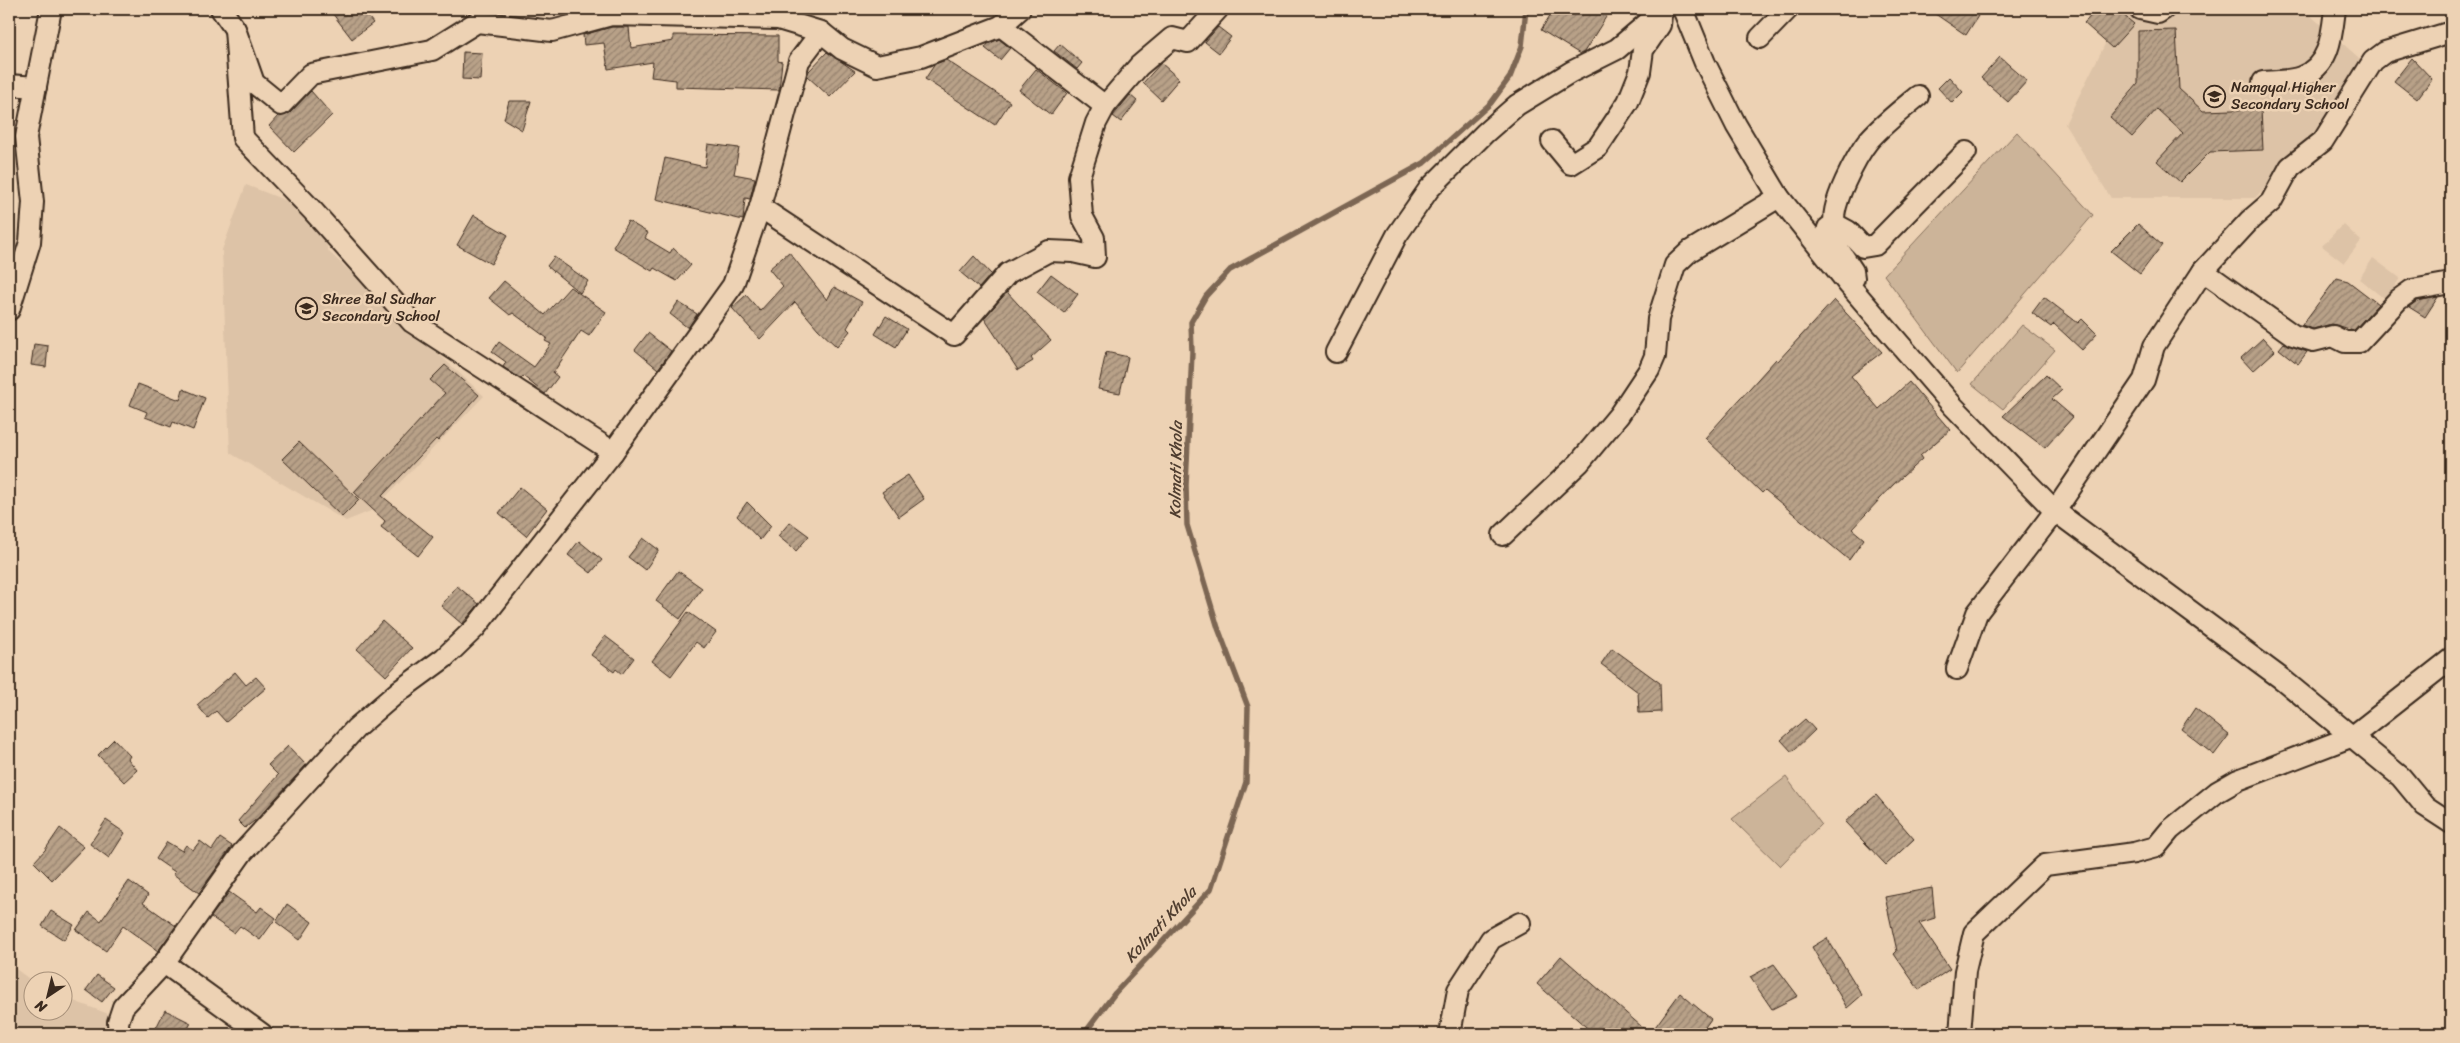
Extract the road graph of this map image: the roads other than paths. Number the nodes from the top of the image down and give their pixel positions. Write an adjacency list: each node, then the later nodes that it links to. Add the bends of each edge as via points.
1 (51, 9): 18 (street)
2 (221, 9): 12 (street)
3 (1020, 9): 11 (street)
4 (1218, 9): 20 (street, via 1188,42 1172,38 1154,52)
5 (1683, 9): 23 (street, via 1736,125)
6 (1788, 9): 15 (street)
7 (2140, 9): 8 (street, via 2158,13)
8 (2164, 9)
9 (2336, 9): 16 (street, via 2328,54 2314,70 2301,77)
10 (1663, 10): 21 (street, via 1660,25 1643,50 1640,72 1628,102 1598,147 1571,164); 30 (street, via 1617,49 1517,105 1429,189 1397,234)
11 (1001, 26): 13 (street, via 921,57 877,66 842,49); 20 (street)
12 (234, 29): 13 (street, via 254,83 281,105 311,74 432,50 477,22 552,31 611,16 778,19); 31 (street, via 243,138 412,322)
13 (821, 32): 24 (street, via 798,60)
14 (2451, 32): 26 (street, via 2385,52 2373,61 2323,141 2290,167 2271,202)
15 (1760, 38)
16 (2263, 82)
17 (9, 85): 18 (street)
18 (36, 87): 29 (street, via 26,137 33,202 30,242)
19 (1918, 96): 25 (street, via 1867,142 1837,199 1832,216)
20 (1104, 106): 24 (street, via 1079,177 1082,216 1094,238 1095,257 1050,251 1008,272 954,335)
21 (1552, 141)
22 (1966, 152): 25 (street, via 1874,245 1863,247 1848,231)
23 (1779, 197): 28 (street); 33 (street, via 1690,251 1675,265 1658,319 1655,356 1648,370 1619,415 1579,463)
24 (760, 207): 31 (street, via 732,285)
25 (1835, 224): 28 (street, via 1827,232 1853,271 1854,279)
26 (2203, 270): 27 (street, via 2293,335 2313,341 2333,336 2345,342 2359,342 2398,300 2412,290); 32 (street, via 2154,346 2144,380)
27 (2451, 283)
28 (1849, 285): 32 (street, via 1953,406)
29 (9, 310)
30 (1336, 352)
31 (613, 452): 39 (street, via 474,628 444,658 356,728 242,853)
32 (2056, 511): 35 (street, via 1976,613); 36 (street, via 2282,678)
33 (1503, 535)
34 (2451, 659): 36 (street)
35 (1957, 670)
36 (2353, 736): 37 (street, via 2401,777 2425,806); 43 (street, via 2238,780 2217,792 2170,830 2156,847 2046,865 1974,933 1965,971)
37 (2451, 823)
38 (1520, 923): 42 (street, via 1491,939 1458,990)
39 (164, 963): 40 (street, via 123,1007 118,1022); 41 (street)
40 (119, 1034)
41 (262, 1034)
42 (1450, 1034)
43 (1960, 1034)

